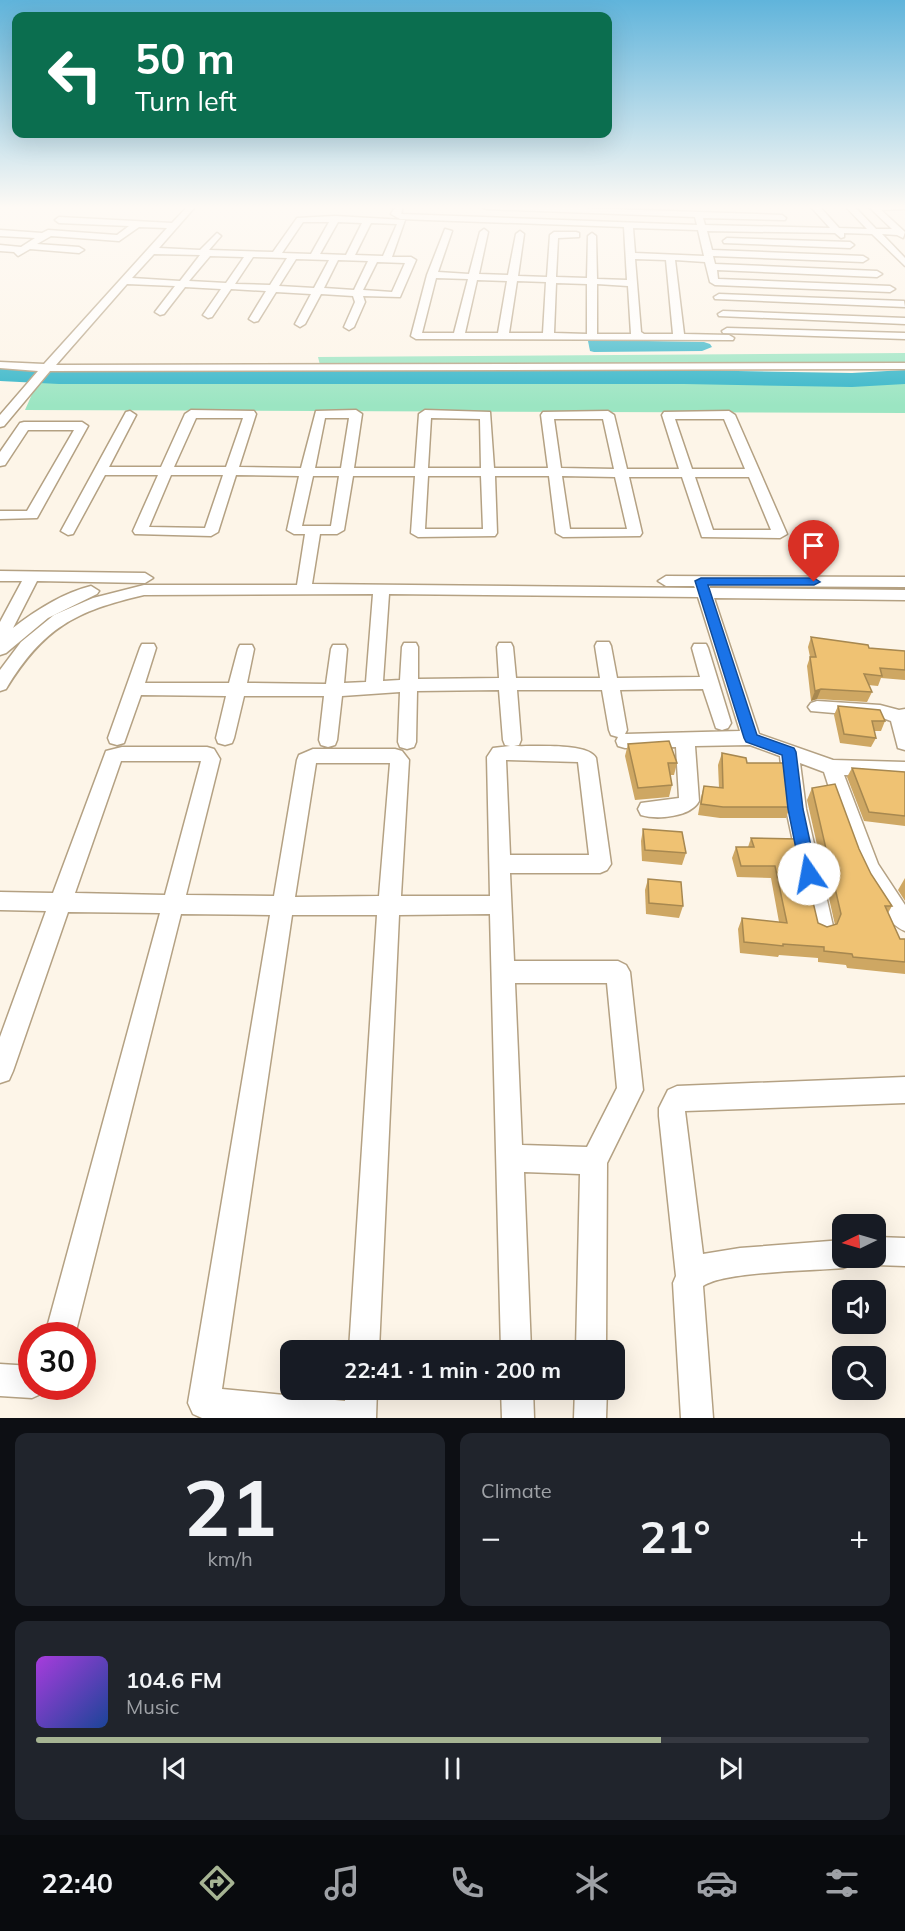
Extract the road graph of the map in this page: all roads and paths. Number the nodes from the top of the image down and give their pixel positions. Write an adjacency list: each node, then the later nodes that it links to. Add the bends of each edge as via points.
1 (134, 273): 20 (street)
2 (191, 273): 24 (street)
3 (234, 273): 25 (street)
4 (282, 273): 26 (street)
5 (327, 273): 28 (street)
6 (367, 273): 29 (street)
7 (406, 273): 29 (street, via 396,295)
8 (514, 273): 18 (street)
9 (552, 273): 19 (street)
10 (592, 273): 21 (street)
11 (632, 273): 23 (street)
12 (672, 273): 45 (street)
13 (713, 273): 22 (street)
14 (867, 273): 15 (street)
15 (877, 274): 27 (street)
16 (432, 275): 17 (street); 39 (street, via 416,336)
17 (472, 276): 18 (street); 39 (street)
18 (514, 278): 19 (street); 40 (street)
19 (552, 280): 21 (street); 41 (street)
20 (127, 281): 24 (street); 49 (street)
21 (591, 281): 23 (street); 43 (street)
22 (715, 282): 27 (street); 30 (street)
23 (632, 283): 44 (street, via 636,333)
24 (183, 284): 25 (street); 32 (street)
25 (228, 285): 26 (street); 34 (street)
26 (273, 288): 28 (street); 35 (street)
27 (890, 289): 31 (street)
28 (319, 290): 29 (street); 37 (street)
29 (357, 293): 38 (street, via 360,302)
30 (719, 297): 31 (street); 33 (street)
31 (905, 305)
32 (160, 312)
33 (723, 314): 36 (street); 46 (street)
34 (208, 315)
35 (254, 319)
36 (905, 321)
37 (300, 324)
38 (349, 327)
39 (459, 336): 40 (street)
40 (503, 336): 41 (street)
41 (548, 336): 43 (street)
42 (905, 336): 46 (street)
43 (592, 337): 44 (street)
44 (642, 337): 45 (street)
45 (680, 337): 46 (street)
46 (731, 348): 48 (street); 49 (street)
47 (0, 365): 49 (street)
48 (905, 366)
49 (46, 370): 51 (street)
50 (130, 415): 53 (street)
51 (0, 423)
52 (0, 462): 64 (street, via 24,426 82,426 32,515)
53 (100, 471): 54 (street); 66 (street)
54 (166, 471): 55 (street); 55 (street, via 191,414 250,414); 55 (street, via 140,531 211,532)
55 (231, 471): 56 (street)
56 (307, 471): 57 (street); 57 (street, via 320,414 356,414); 65 (street, via 294,530)
57 (346, 472): 58 (street); 65 (street, via 337,530)
58 (422, 472): 59 (street); 59 (street, via 425,414 486,415); 59 (street, via 418,533 490,533)
59 (488, 472): 60 (street)
60 (555, 472): 61 (street); 61 (street, via 547,415 608,415); 61 (street, via 563,533 635,533)
61 (621, 473): 62 (street)
62 (687, 473): 63 (street); 63 (street, via 668,415 729,416); 63 (street, via 707,534 780,534)
63 (754, 473)
64 (0, 515)
65 (313, 530): 71 (street)
66 (68, 531)
67 (0, 576): 68 (street)
68 (32, 576): 69 (street); 75 (street)
69 (145, 578): 71 (street); 81 (street, via 100,587 57,604 22,627)
70 (905, 582): 72 (street)
71 (305, 583): 72 (street); 73 (street); 87 (street, via 144,590 106,598 67,614 40,632 12,661)
72 (703, 587): 73 (street); 74 (street); 98 (street)
73 (381, 589): 89 (street)
74 (905, 595)
75 (0, 638)
76 (603, 646): 84 (street)
77 (410, 647): 88 (street)
78 (505, 647): 86 (street)
79 (148, 648): 90 (street)
80 (700, 648): 85 (street)
81 (0, 649)
82 (246, 649): 91 (street)
83 (339, 649): 92 (street)
84 (610, 683): 85 (street); 86 (street); 99 (street, via 622,736)
85 (711, 683): 95 (street)
86 (508, 684): 88 (street); 101 (street)
87 (0, 685)
88 (409, 685): 89 (street); 102 (street)
89 (374, 686): 92 (street)
90 (134, 689): 91 (street); 96 (street)
91 (236, 690): 92 (street); 97 (street)
92 (334, 690): 100 (street)
93 (817, 707): 94 (street)
94 (903, 716): 103 (street, via 899,725)
95 (722, 723)
96 (117, 738)
97 (225, 738)
98 (751, 738): 99 (street); 104 (street)
99 (685, 739): 107 (street, via 690,801)
100 (328, 740)
101 (512, 740)
102 (407, 742)
103 (905, 743)
104 (789, 752): 105 (street); 116 (street, via 796,809)
105 (832, 767): 106 (street); 115 (street, via 872,875)
106 (905, 769)
107 (648, 809)
108 (499, 864): 108 (street, via 495,757 500,753 587,758 600,864); 113 (street)
109 (0, 901): 110 (street)
110 (60, 902): 111 (street); 111 (street, via 113,756 207,754 211,759); 118 (street)
111 (174, 903): 114 (street); 126 (street)
112 (389, 905): 113 (street); 114 (street); 114 (street, via 400,760 395,756 313,756 306,760); 127 (street)
113 (500, 905): 117 (street)
114 (282, 906): 132 (street, via 204,1403 360,1418)
115 (905, 921)
116 (822, 926)
117 (503, 972): 120 (street); 121 (street, via 618,972 630,1090)
118 (0, 1071)
119 (905, 1090): 125 (street, via 675,1101 672,1116)
120 (509, 1158): 121 (street); 128 (street)
121 (594, 1161): 129 (street)
122 (886, 1251): 123 (street)
123 (905, 1252)
124 (832, 1255): 125 (street, via 740,1262 704,1268)
125 (691, 1277): 137 (street, via 688,1283)
126 (63, 1322)
127 (365, 1340)
128 (516, 1340)
129 (591, 1340)
130 (0, 1380): 131 (street)
131 (18, 1381)
132 (361, 1400)
133 (517, 1400): 135 (street)
134 (591, 1400): 136 (street)
135 (518, 1418)
136 (590, 1418)
137 (697, 1418)

